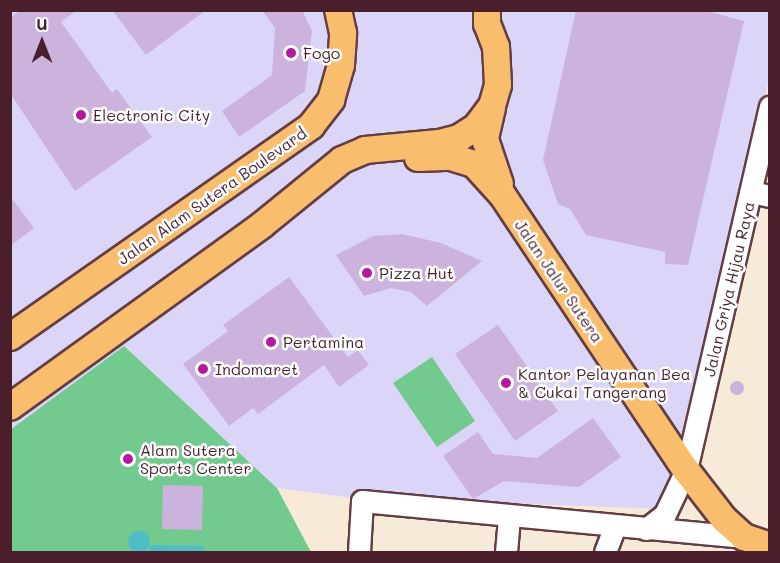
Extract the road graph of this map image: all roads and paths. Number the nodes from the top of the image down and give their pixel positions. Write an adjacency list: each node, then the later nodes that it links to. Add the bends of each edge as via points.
1 (338, 10): 8 (main road, Jalan Alam Sutera Boulevard, via 343,33 341,65 331,100 311,126)
2 (487, 10): 3 (main road, Jalan Jalur Sutera, via 499,68)
3 (492, 106): 5 (main road, Jalan Jalur Sutera, via 476,127 459,138); 7 (main road, Jalan Jalur Sutera, via 485,139)
4 (770, 107): 6 (street, Jalan Griya Hijau Raya)
5 (365, 150): 7 (main road, Jalan Jalur Sutera, via 401,157 464,159 474,164); 9 (main road, via 342,160 262,225)
6 (760, 194): 10 (street, Jalan Griya Hijau Raya)
7 (503, 196): 10 (main road, Jalan Jalur Sutera)
8 (10, 337)
9 (10, 406)
10 (694, 479): 13 (main road, via 737,517); 14 (street, Jalan Griya Hijau Raya, via 665,514); 15 (main road, Jalan Jalur Sutera, via 724,519)
11 (509, 517): 12 (street); 17 (street, via 362,501); 18 (street)
12 (614, 528): 14 (street); 19 (street)
13 (770, 528)
14 (646, 529): 15 (street)
15 (744, 537): 16 (main road)
16 (770, 546)
17 (359, 552)
18 (506, 552)
19 (605, 552)

